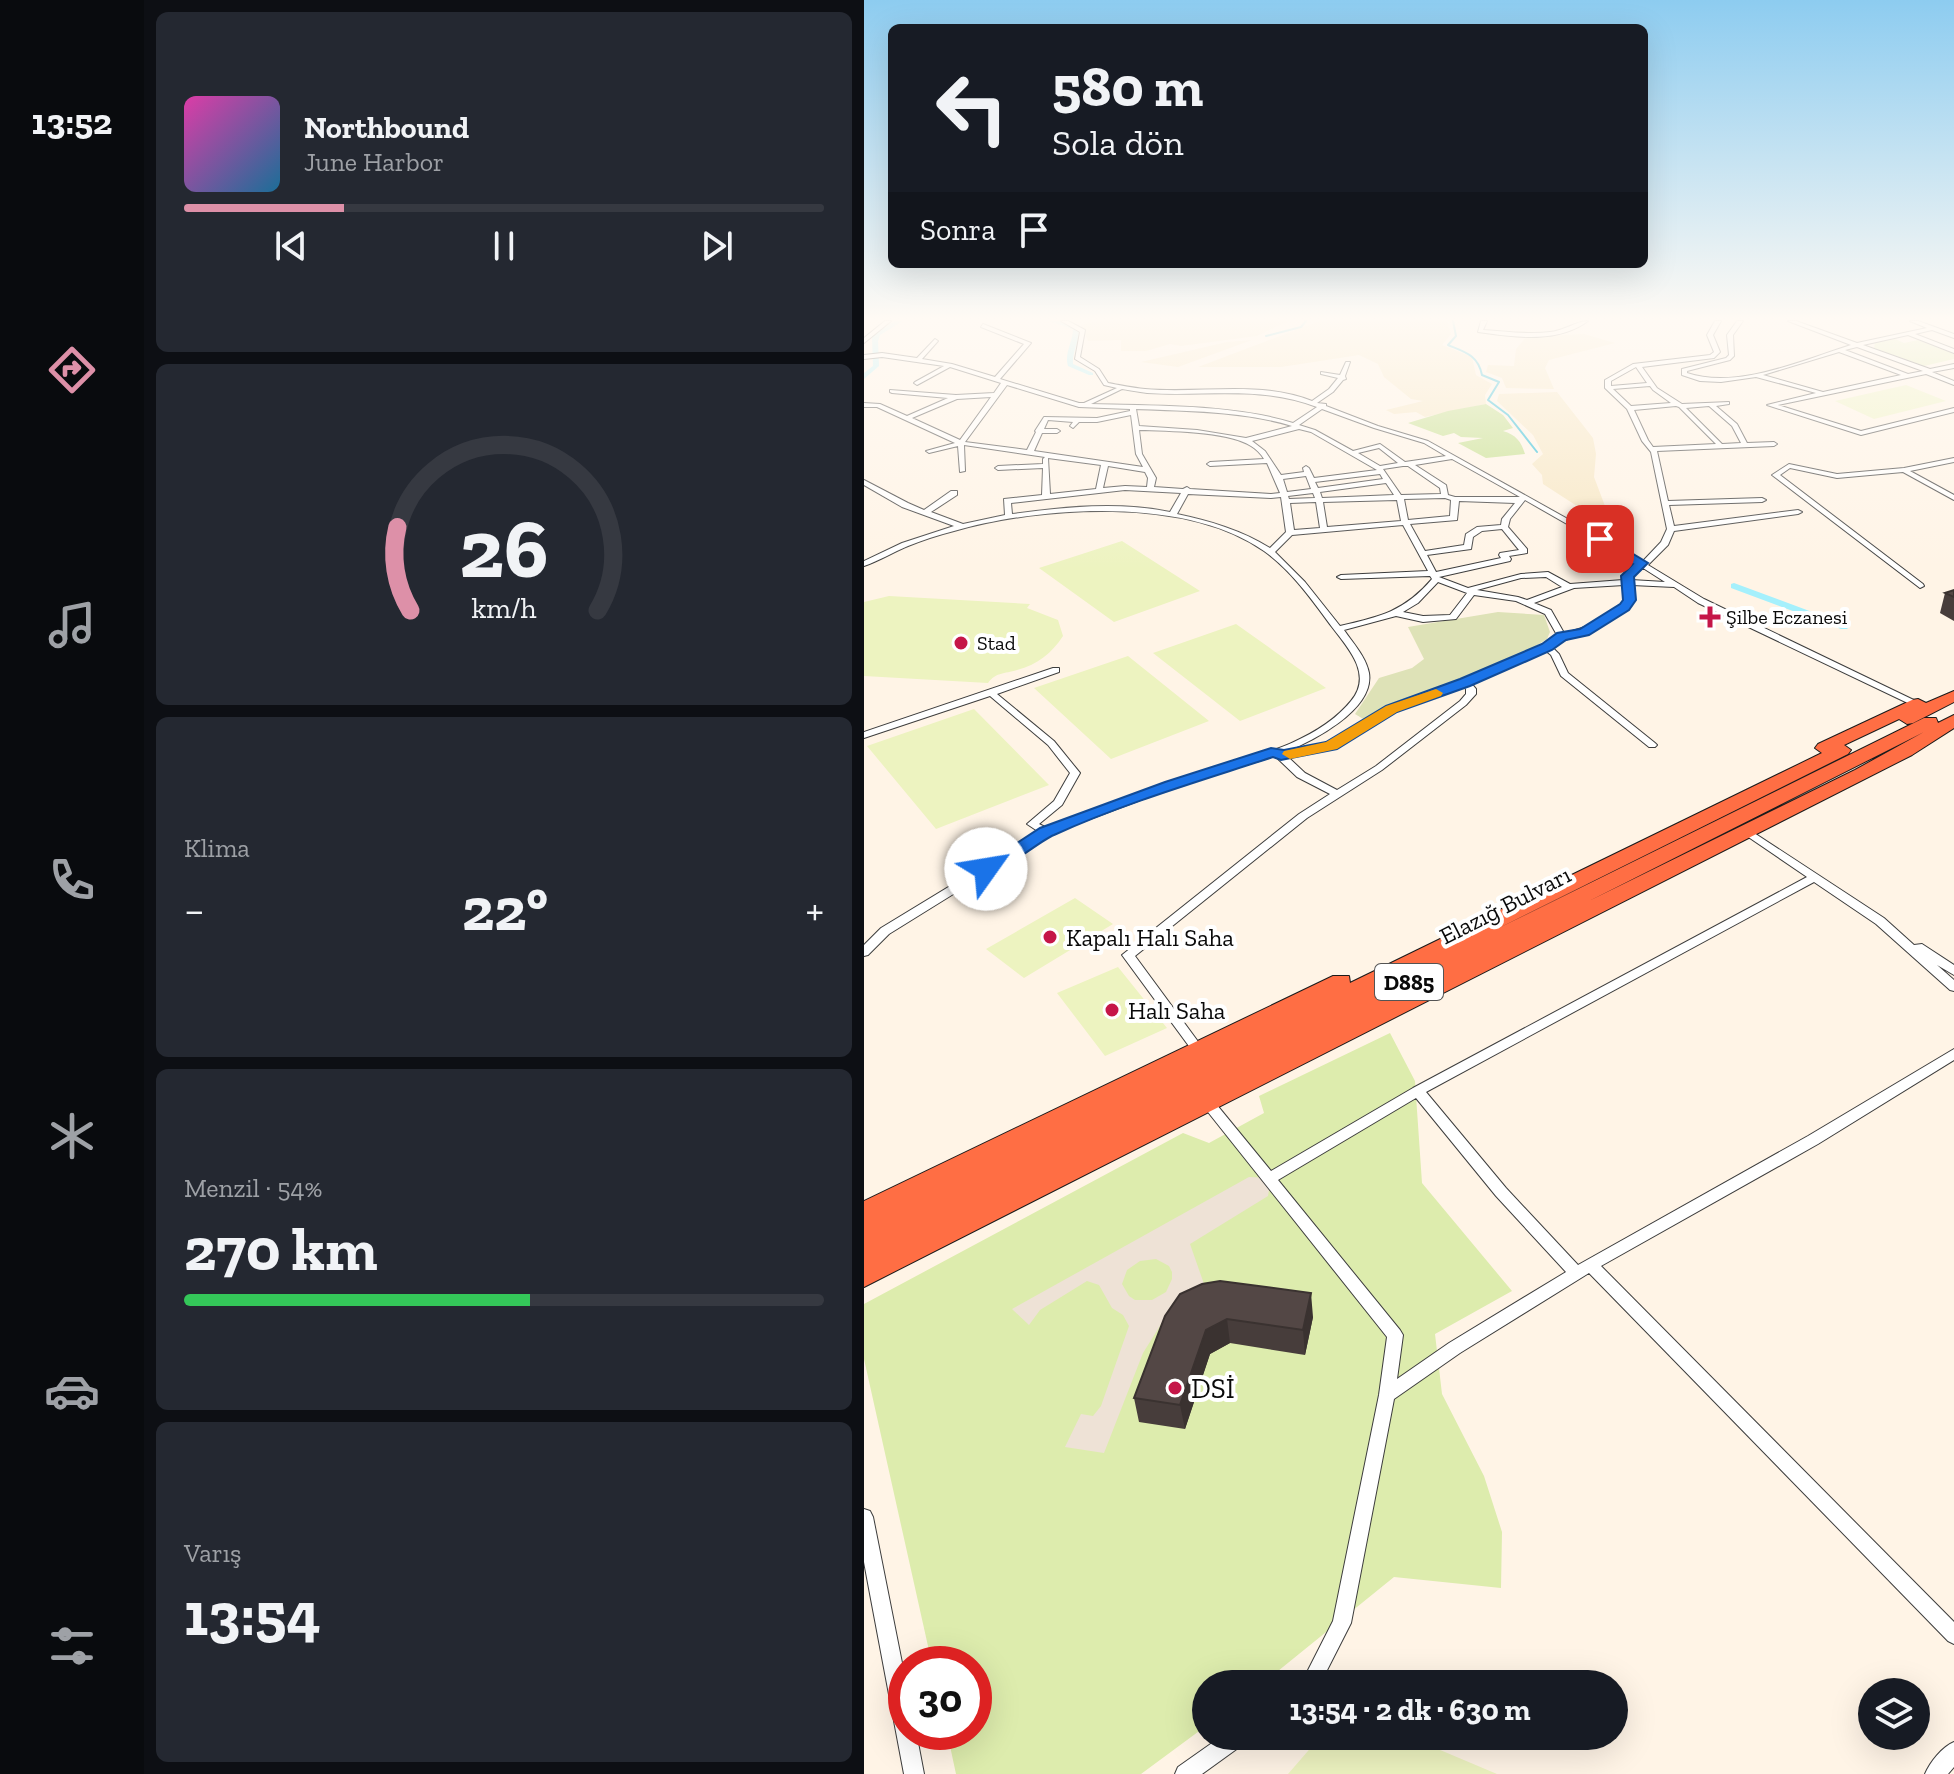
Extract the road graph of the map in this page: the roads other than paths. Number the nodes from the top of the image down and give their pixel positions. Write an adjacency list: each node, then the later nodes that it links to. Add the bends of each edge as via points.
1 (940, 404): 19 (street)
2 (989, 404): 25 (street)
3 (1075, 404): 11 (street)
4 (1082, 404): 11 (street)
5 (1244, 404): 18 (street)
6 (1320, 404): 12 (street)
7 (1625, 404): 15 (street)
8 (1721, 404): 14 (street)
9 (1775, 404): 17 (street, via 1770,405 1861,433)
10 (864, 405): 19 (street)
11 (1079, 405): 16 (street)
12 (1324, 405): 20 (street); 34 (street, via 1426,442)
13 (1678, 405): 14 (street); 15 (street); 26 (street)
14 (1711, 405): 28 (street, via 1735,425)
15 (1630, 408): 29 (street)
16 (1133, 410): 18 (street); 21 (street); 22 (street, via 1075,423 1046,418)
17 (1954, 410)
18 (1235, 413): 20 (street)
19 (909, 417): 25 (street)
20 (1296, 426): 24 (street); 32 (street)
21 (1136, 428): 24 (street); 42 (street, via 1139,454)
22 (1038, 431): 23 (street); 31 (street)
23 (1057, 431)
24 (1247, 440): 36 (street)
25 (961, 443): 30 (street); 31 (street); 45 (street)
26 (1719, 444): 28 (street); 29 (street)
27 (1774, 444): 28 (street)
28 (1745, 445)
29 (1652, 449): 65 (street)
30 (929, 451)
31 (1030, 452): 33 (street)
32 (1355, 452): 39 (street, via 1380,446); 43 (street)
33 (1046, 454): 37 (street); 40 (street)
34 (1452, 457): 39 (street); 63 (street)
35 (1954, 460): 44 (street)
36 (1267, 461): 38 (street); 47 (street)
37 (1105, 463): 42 (street); 51 (street)
38 (1210, 464)
39 (1408, 465): 43 (street); 57 (street, via 1443,487)
40 (1046, 466): 41 (street); 56 (street)
41 (998, 468)
42 (1149, 470): 50 (street)
43 (1379, 470): 46 (street); 48 (street)
44 (1904, 470): 59 (street); 85 (street, via 1837,476 1789,466 1775,475)
45 (962, 471)
46 (1309, 474): 47 (street); 53 (street)
47 (1278, 478): 58 (street)
48 (1386, 481): 53 (street); 61 (street)
49 (864, 482): 67 (street)
50 (1150, 488): 51 (street); 52 (street)
51 (1099, 489): 54 (street)
52 (1187, 489): 58 (street); 70 (street)
53 (1317, 489): 58 (street); 60 (street)
54 (1081, 491): 56 (street); 66 (street)
55 (954, 493): 67 (street)
56 (1046, 495): 69 (street, via 1007,501)
57 (1445, 496): 61 (street); 62 (street)
58 (1285, 498): 60 (street); 76 (street)
59 (1954, 498)
60 (1319, 499): 61 (street); 75 (street)
61 (1400, 499): 71 (street)
62 (1455, 499): 63 (street); 71 (street, via 1454,518)
63 (1522, 499): 73 (street); 79 (street)
64 (1762, 500): 65 (street)
65 (1666, 503): 74 (street)
66 (1080, 510): 69 (street); 70 (street)
67 (926, 512): 72 (street)
68 (1798, 512): 74 (street)
69 (1009, 516): 72 (street)
70 (1172, 516): 77 (street, via 1221,528)
71 (1405, 521): 75 (street); 78 (street)
72 (961, 526): 80 (street)
73 (1504, 527): 78 (street, via 1474,532 1468,547); 81 (street, via 1524,551)
74 (1671, 529): 79 (street, via 1651,559)
75 (1324, 530): 76 (street)
76 (1290, 533): 77 (street)
77 (1270, 552): 90 (street)
78 (1424, 553): 81 (street)
79 (1641, 563): 83 (street); 84 (street)
80 (864, 564)
81 (1435, 575): 82 (street); 87 (street); 89 (street, via 1423,596)
82 (1341, 577)
83 (1627, 582): 84 (street); 86 (street); 91 (street, via 1630,600 1624,607 1584,632)
84 (1675, 585): 98 (street)
85 (1920, 586)
86 (1568, 587): 87 (street, via 1548,574); 88 (street)
87 (1470, 591): 88 (street); 89 (street, via 1453,617)
88 (1525, 603): 91 (street, via 1548,612)
89 (1399, 614): 90 (street)
90 (1338, 629): 103 (street, via 1358,654 1365,687 1328,727)
91 (1562, 636): 92 (street)
92 (1547, 647): 94 (street); 102 (street, via 1564,674)
93 (1056, 670): 96 (street)
94 (1465, 682): 103 (street, via 1391,709 1331,745); 104 (street, via 1471,694 1463,703 1379,768)
95 (1954, 686): 98 (highway)
96 (991, 693): 101 (street); 108 (street, via 1051,743 1075,773 1058,803 1032,824)
97 (1954, 696): 105 (highway, Elazığ Bulvarı / D885)
98 (1917, 704): 106 (highway)
99 (1954, 710): 121 (highway, Elazığ Bulvarı / D885)
100 (1954, 720): 107 (highway, via 1906,751)
101 (864, 735)
102 (1652, 745)
103 (1278, 753): 104 (street, via 1301,775); 108 (street, via 1171,785)
104 (1335, 793): 114 (street, via 1128,955)
105 (1731, 805): 106 (highway); 120 (highway, Elazığ Bulvarı / D885)
106 (1662, 826): 114 (highway)
107 (1745, 830): 109 (street); 117 (highway)
108 (1046, 832): 111 (street)
109 (1814, 877): 110 (street); 116 (street)
110 (1880, 921): 112 (street); 113 (street)
111 (866, 947)
112 (1954, 971)
113 (1954, 987)
114 (1198, 1050): 119 (highway)
115 (1954, 1054): 122 (street)
116 (1418, 1091): 118 (street); 122 (street, via 1491,1181)
117 (1207, 1102): 118 (street); 123 (highway)
118 (1271, 1178): 124 (street, via 1395,1335)
119 (864, 1213)
120 (864, 1233)
121 (864, 1254)
122 (1584, 1270): 124 (street, via 1436,1359); 127 (street)
123 (864, 1276)
124 (1387, 1395): 129 (street, via 1342,1623)
125 (864, 1517): 126 (street)
126 (868, 1564): 128 (street)
127 (1954, 1635)
128 (888, 1652)
129 (1317, 1670)
130 (910, 1750): 133 (street)
131 (1218, 1750): 134 (street)
132 (1954, 1752): 135 (street)
133 (914, 1774)
134 (1185, 1774)
135 (1935, 1774)

